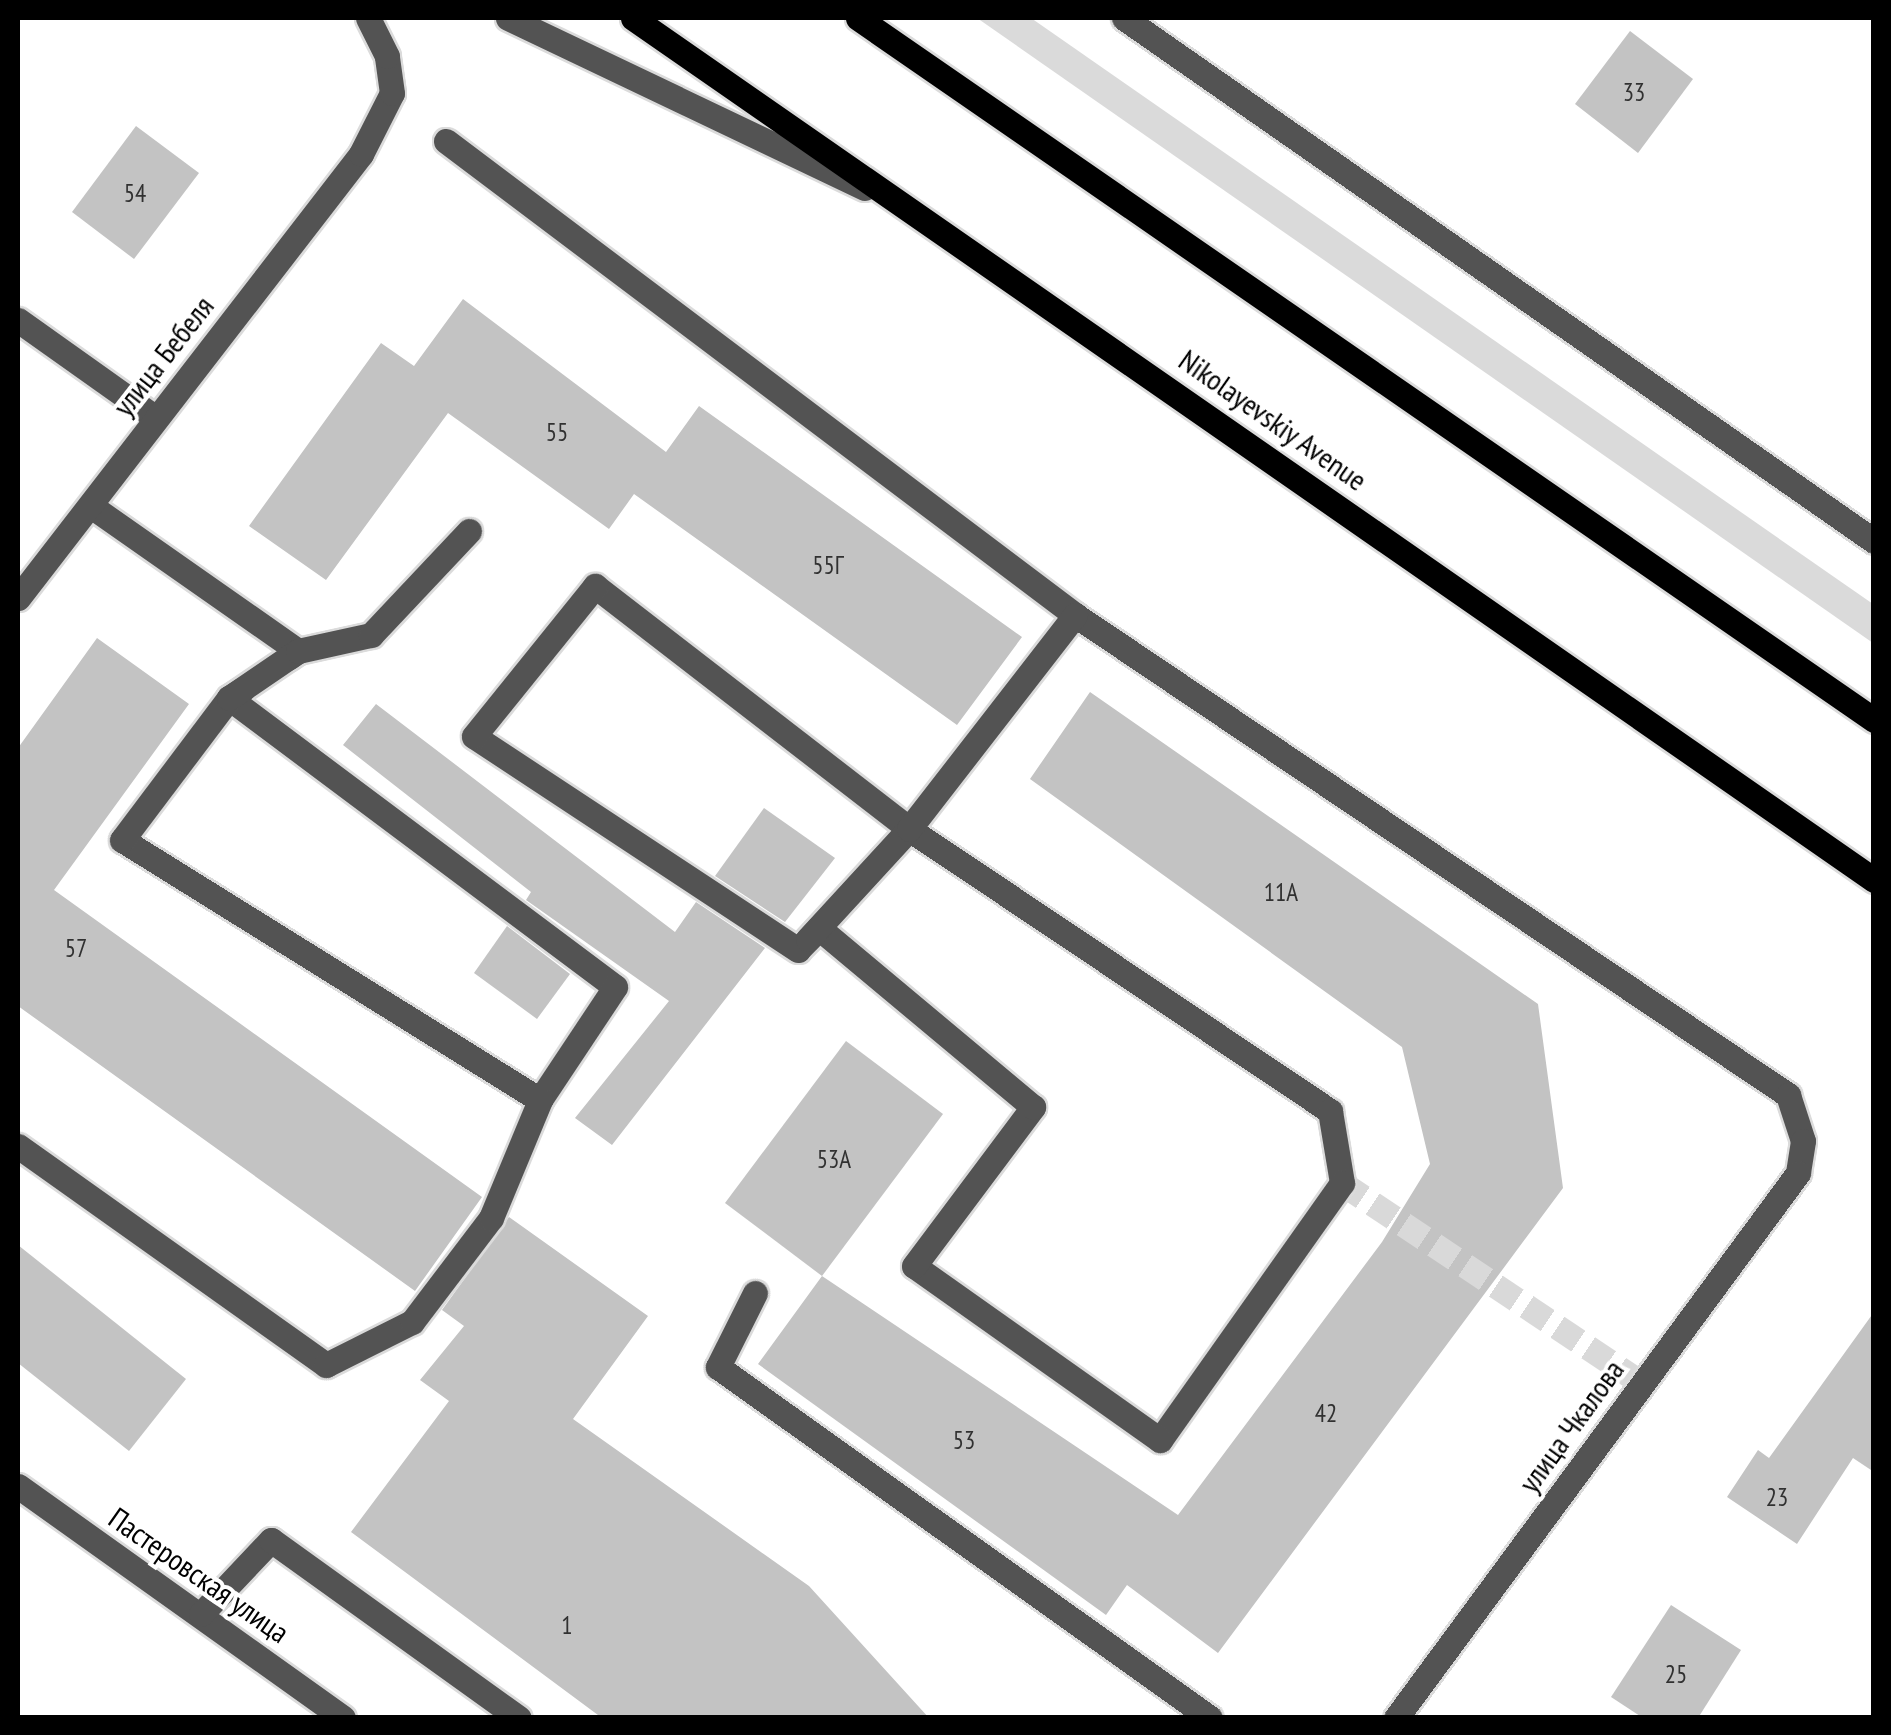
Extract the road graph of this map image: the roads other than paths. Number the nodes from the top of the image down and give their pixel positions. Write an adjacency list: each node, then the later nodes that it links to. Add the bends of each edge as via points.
1 (368, 18): 9 (street, улица Бебеля, via 387,56 392,93 361,154)
2 (508, 18): 7 (street)
3 (633, 18): 7 (main road, Nikolayevskiy Avenue)
4 (858, 18): 17 (main road)
5 (1124, 18): 12 (street)
6 (446, 141): 14 (street)
7 (932, 220): 19 (main road, Nikolayevskiy Avenue)
8 (18, 320): 9 (street)
9 (156, 418): 10 (street, улица Бебеля)
10 (91, 506): 13 (street, улица Бебеля); 15 (street)
11 (468, 531): 15 (street, via 370,635)
12 (1874, 541)
13 (18, 598)
14 (1075, 615): 18 (street); 29 (street, улица Чкалова, via 1788,1095 1804,1141 1798,1172)
15 (298, 651): 16 (street)
16 (230, 698): 21 (street, via 615,987); 21 (street, via 122,840)
17 (1874, 720)
18 (909, 830): 20 (street); 20 (street, via 595,586 474,736 798,950); 20 (street, via 1330,1111 1342,1183 1160,1440 914,1266 1033,1107)
19 (1874, 880)
20 (818, 928)
21 (540, 1100): 22 (street, via 491,1218 412,1322 326,1364)
22 (18, 1146)
23 (755, 1293): 28 (street, via 718,1367)
24 (18, 1486): 25 (street, Пастеровская улица)
25 (201, 1614): 26 (street, Пастеровская улица); 27 (street, via 271,1540)
26 (342, 1718)
27 (519, 1718)
28 (1210, 1718)
29 (1396, 1718)

